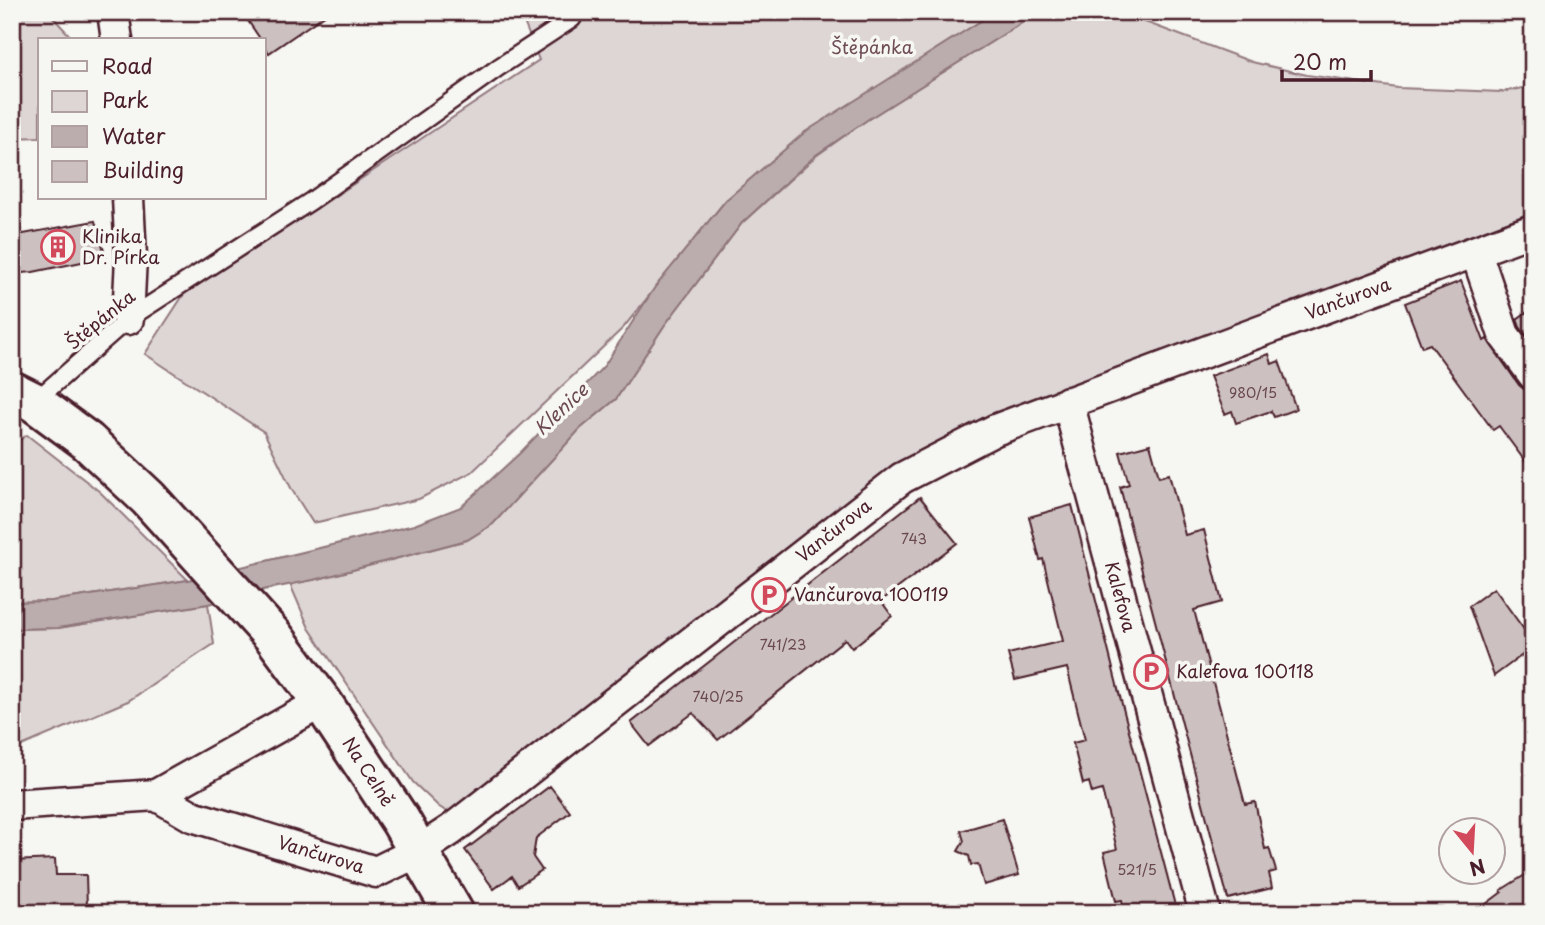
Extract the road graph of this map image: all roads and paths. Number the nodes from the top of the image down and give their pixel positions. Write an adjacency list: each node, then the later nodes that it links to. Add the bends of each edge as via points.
1 (113, 12): 3 (street)
2 (576, 12): 7 (lane, Štěpánka, via 311,201)
3 (117, 38)
4 (128, 200): 7 (street)
5 (1533, 230): 6 (street, Vančurova)
6 (1476, 252): 8 (street, via 1504,335); 10 (street, Vančurova)
7 (128, 319): 9 (lane, Štěpánka)
8 (1533, 374)
9 (23, 396): 11 (street, Na Celně, via 87,441 148,498 274,637)
10 (1068, 402): 14 (street, Vančurova, via 995,430 902,478); 16 (street, Kalefova)
11 (322, 702): 12 (street); 14 (street, Na Celně)
12 (156, 795): 13 (street); 14 (street, Vančurova, via 192,816 376,872)
13 (12, 804)
14 (419, 851): 15 (street, Na Celně)
15 (454, 913)
16 (1205, 913)

